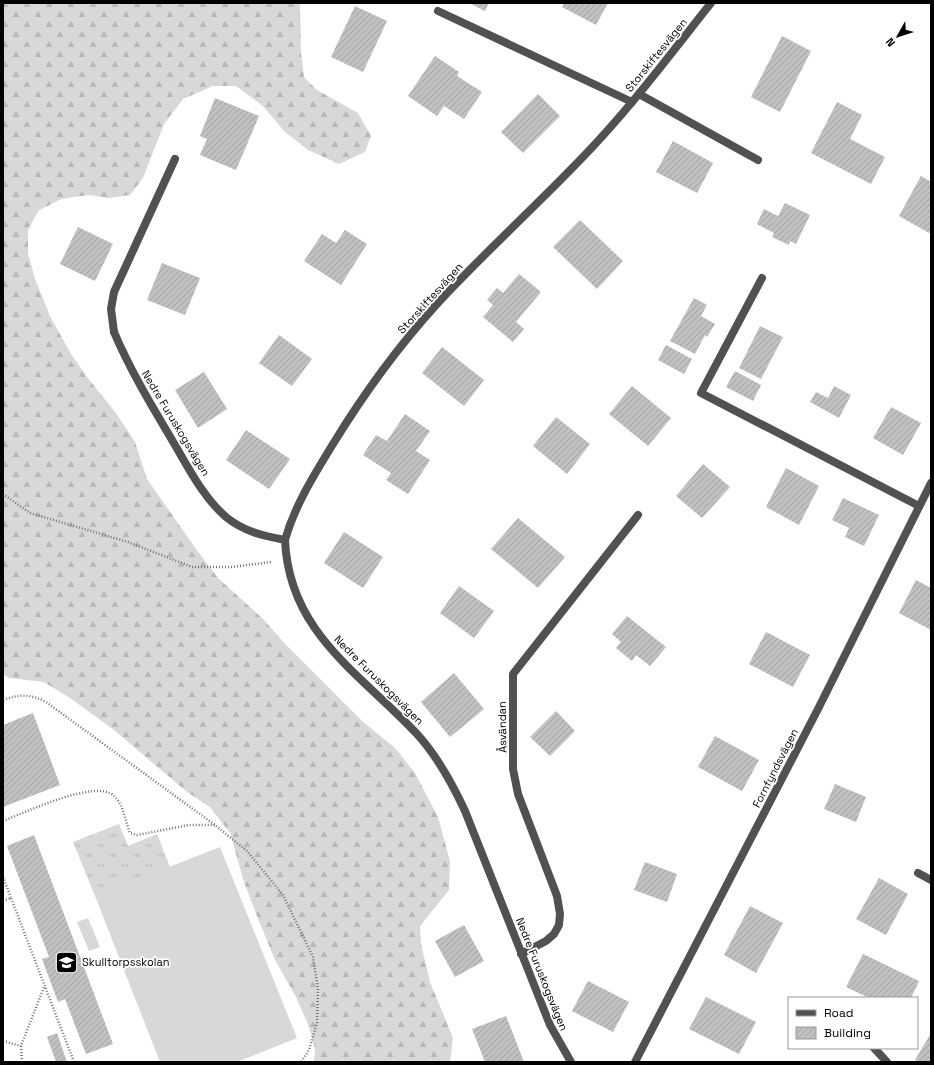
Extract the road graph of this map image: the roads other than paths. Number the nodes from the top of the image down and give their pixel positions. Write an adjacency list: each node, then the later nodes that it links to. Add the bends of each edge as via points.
1 (711, 3): 3 (street, Storskiftesvägen)
2 (438, 11): 4 (street, Storskiftesvägen)
3 (639, 94): 4 (street, Storskiftesvägen); 6 (street)
4 (632, 102): 11 (street, Storskiftesvägen, via 581,160 465,275 406,340 371,387 311,480 291,518)
5 (175, 160): 11 (street, Nedre Furuskogsvägen, via 114,292 111,308 114,332 136,380 213,503 226,517 242,528)
6 (758, 160)
7 (762, 278): 9 (street, via 701,393)
8 (931, 483): 9 (street, Fornfyndsvägen)
9 (919, 506): 17 (street, Fornfyndsvägen, via 814,716)
10 (638, 515): 14 (street, Åsvändan, via 513,674 513,769 518,794 557,896 560,914 559,925 554,934)
11 (285, 540): 14 (street, Nedre Furuskogsvägen, via 286,560 302,610 340,659 417,734 451,780 489,869)
12 (918, 873): 13 (street)
13 (931, 880)
14 (521, 954): 16 (street, Nedre Furuskogsvägen, via 550,1025)
15 (875, 1049): 18 (street)
16 (571, 1062)
17 (635, 1062)
18 (887, 1062)

